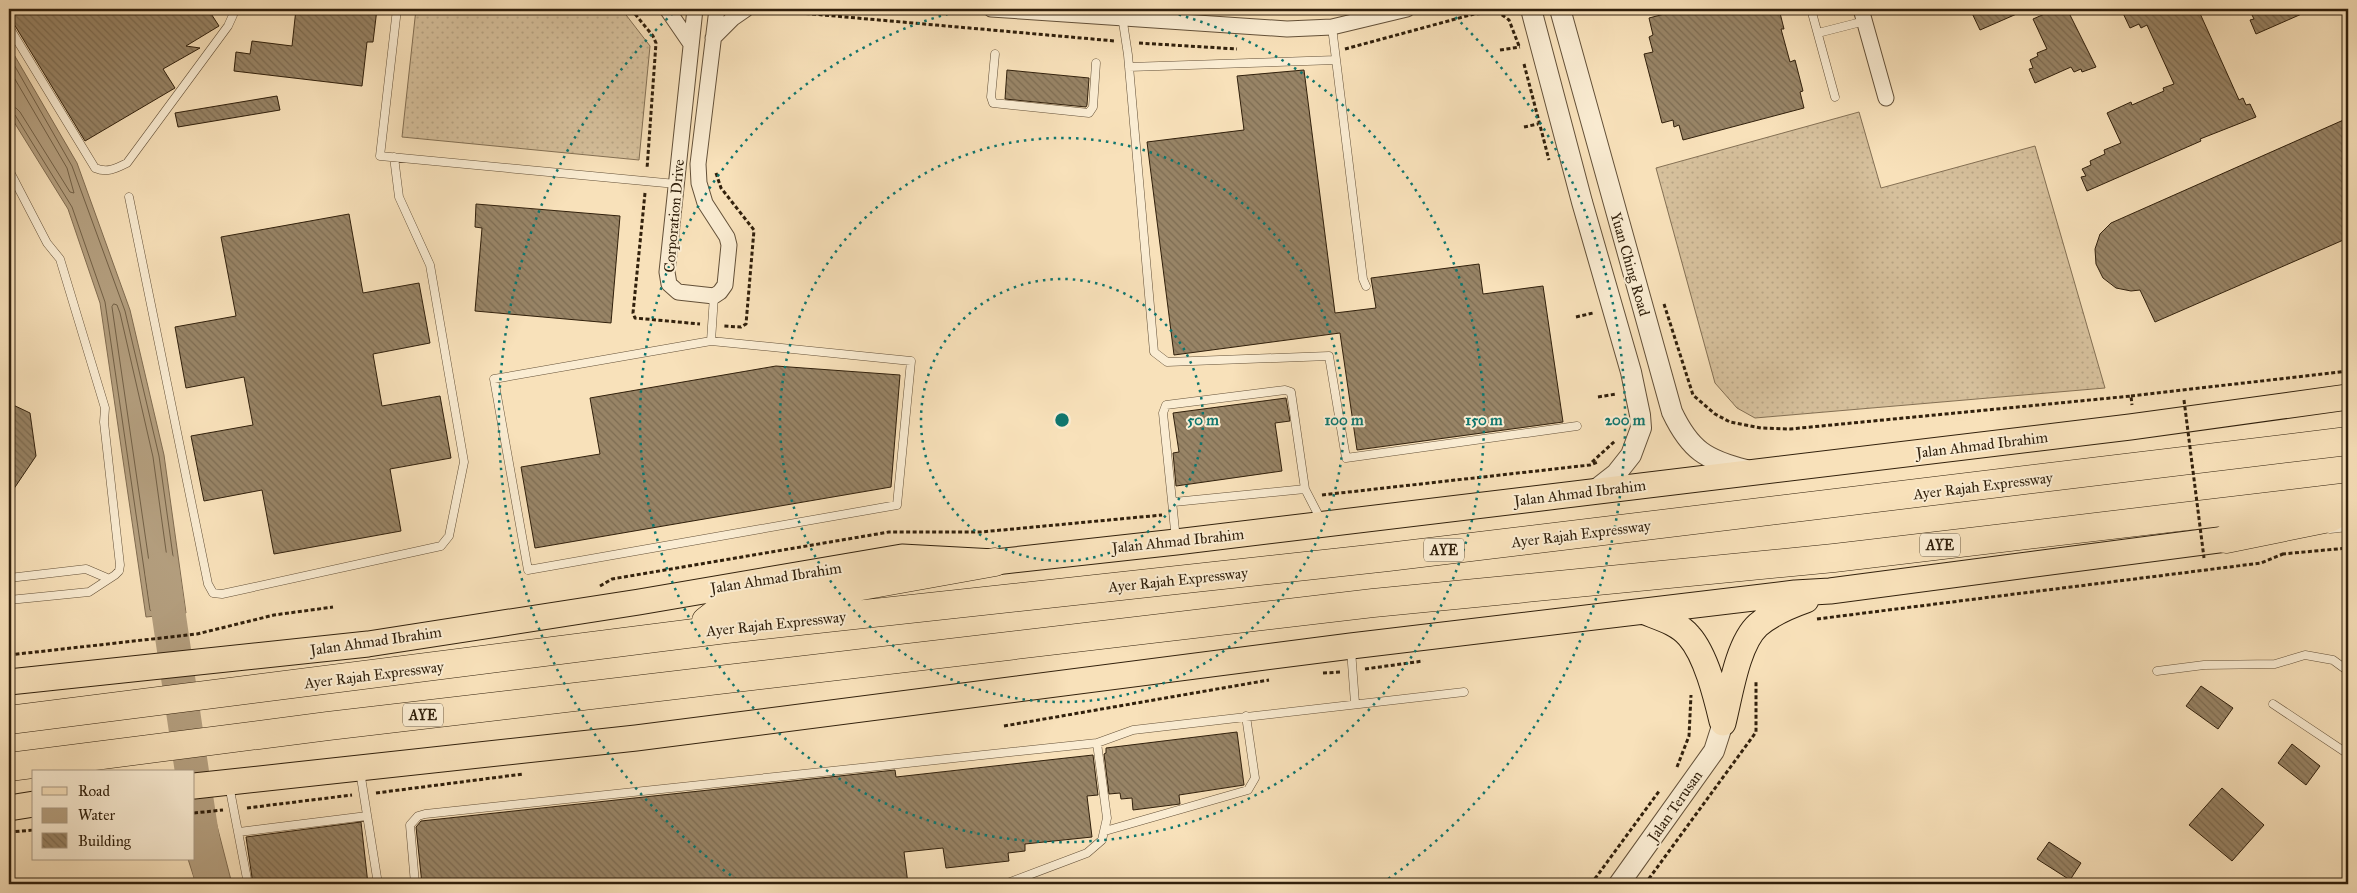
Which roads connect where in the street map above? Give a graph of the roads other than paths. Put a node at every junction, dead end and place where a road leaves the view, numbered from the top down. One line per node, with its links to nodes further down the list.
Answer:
1 (232, 9): 14 (lane)
2 (397, 9): 25 (lane)
3 (667, 9): 18 (street)
4 (695, 9): 18 (street, Corporation Drive)
5 (717, 9): 17 (street, Corporation Drive)
6 (991, 9): 12 (street)
7 (1406, 9): 15 (street)
8 (1531, 9): 36 (street, Yuan Ching Road)
9 (1560, 9): 35 (street, Yuan Ching Road)
10 (1812, 9): 16 (lane)
11 (751, 13): 17 (street)
12 (1123, 13): 15 (street); 22 (lane)
13 (1863, 15): 16 (lane); 24 (street)
14 (9, 27)
15 (1332, 27): 20 (lane)
16 (1818, 33): 23 (lane)
17 (713, 38): 30 (street, Corporation Drive)
18 (691, 44): 27 (street, Corporation Drive)
19 (995, 54): 21 (lane)
20 (1336, 60): 22 (lane); 29 (lane)
21 (1096, 63)
22 (1129, 67): 33 (lane)
23 (1835, 96)
24 (1886, 98)
25 (394, 157): 27 (lane); 28 (lane)
26 (9, 170): 49 (lane)
27 (676, 184): 30 (street, Corporation Drive)
28 (129, 197)
29 (1366, 286)
30 (714, 296): 31 (lane)
31 (711, 341): 31 (lane)
32 (2348, 397): 35 (main road, Jalan Ahmad Ibrahim)
33 (1578, 426)
34 (2348, 441): 53 (highway, Ayer Rajah Expressway / AYE)
35 (1758, 472): 36 (main road, Jalan Ahmad Ibrahim)
36 (1593, 492): 41 (main road, Jalan Ahmad Ibrahim)
37 (1307, 493): 39 (lane); 39 (lane); 41 (lane)
38 (2348, 496): 66 (highway, AYE)
39 (1174, 502): 46 (lane)
40 (2348, 508): 45 (highway)
41 (1324, 525): 46 (main road, Jalan Ahmad Ibrahim)
42 (2348, 527): 43 (lane)
43 (2320, 530)
44 (2311, 531): 45 (lane)
45 (2226, 539): 50 (main road)
46 (1176, 542): 47 (main road, Jalan Ahmad Ibrahim)
47 (995, 562): 53 (highway); 57 (main road, Jalan Ahmad Ibrahim)
48 (9, 578): 49 (lane)
49 (108, 578): 51 (lane)
50 (1830, 591): 52 (main road); 63 (main road)
51 (9, 600)
52 (1644, 612): 54 (main road); 63 (main road)
53 (692, 633): 62 (highway, Ayer Rajah Expressway / AYE)
54 (1351, 646): 59 (lane); 67 (main road)
55 (2157, 671): 56 (lane)
56 (2348, 671)
57 (9, 682)
58 (1464, 692): 59 (lane)
59 (1354, 703): 61 (lane)
60 (2273, 704): 65 (lane)
61 (1246, 716): 64 (lane); 72 (lane)
62 (9, 720)
63 (1723, 723): 78 (street, Jalan Terusan)
64 (1097, 743): 72 (lane); 76 (lane)
65 (2348, 754)
66 (9, 767)
67 (360, 769): 68 (main road); 71 (lane)
68 (213, 784): 73 (lane)
69 (32, 804): 70 (main road)
70 (9, 808)
71 (367, 816): 73 (lane); 75 (lane)
72 (1105, 831): 77 (lane)
73 (239, 832): 74 (lane)
74 (248, 884)
75 (378, 884)
76 (415, 884)
77 (1005, 884)
78 (1619, 884)

